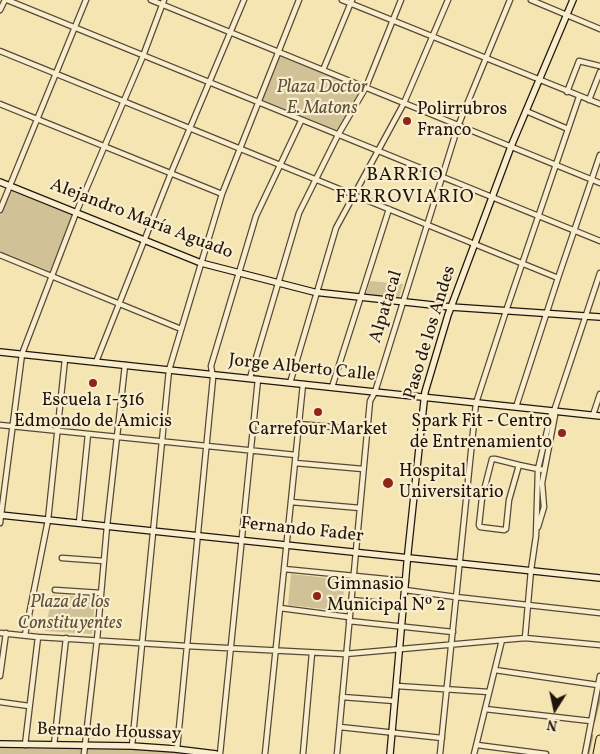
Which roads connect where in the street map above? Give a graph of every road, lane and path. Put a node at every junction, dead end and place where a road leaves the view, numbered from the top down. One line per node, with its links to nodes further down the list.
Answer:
1 (6, 0): 14 (street); 17 (street)
2 (86, 0): 17 (street)
3 (151, 0): 12 (street)
4 (244, 0): 19 (street)
5 (299, 0): 22 (street)
6 (342, 0): 13 (street)
7 (401, 0): 16 (street)
8 (448, 0): 20 (street)
9 (510, 0): 24 (street, Alpatacal)
10 (531, 0): 15 (street)
11 (573, 0): 15 (street, Paso de los Andes)
12 (163, 2): 19 (street); 23 (street)
13 (351, 2): 16 (street); 26 (street)
14 (0, 10)
15 (566, 15): 18 (street); 29 (street, Paso de los Andes)
16 (392, 21): 20 (street); 31 (street)
17 (74, 28): 23 (street); 28 (street)
18 (600, 29)
19 (230, 33): 22 (street); 30 (street)
20 (433, 37): 24 (street); 37 (street)
21 (0, 51): 28 (street)
22 (278, 52): 26 (street); 36 (street)
23 (143, 56): 30 (street); 35 (street)
24 (486, 59): 29 (street); 43 (street, Alpatacal)
25 (600, 66): 32 (street)
26 (323, 70): 31 (street)
27 (600, 72): 34 (street)
28 (55, 74): 35 (street); 41 (street)
29 (538, 80): 32 (street); 40 (street, Paso de los Andes)
30 (209, 84): 36 (street); 44 (street)
31 (366, 87): 37 (street); 46 (street)
32 (567, 92): 33 (street)
33 (579, 96): 34 (street); 45 (street)
34 (589, 100): 39 (street)
35 (124, 102): 44 (street); 47 (street)
36 (257, 103): 42 (street); 49 (street)
37 (404, 103): 43 (street); 50 (street)
38 (0, 104): 41 (street)
39 (600, 104)
40 (526, 111): 45 (street); 48 (street, Paso de los Andes)
41 (37, 119): 47 (street); 60 (street)
42 (301, 121): 46 (street); 52 (street)
43 (458, 126): 48 (street); 55 (street, Alpatacal)
44 (190, 129): 49 (street); 54 (street)
45 (568, 129): 53 (street)
46 (338, 135): 50 (street); 56 (street)
47 (105, 146): 54 (street); 66 (street)
48 (511, 148): 53 (street); 63 (street, Paso de los Andes)
49 (239, 149): 52 (street); 61 (street)
50 (377, 151): 55 (street); 62 (street)
51 (600, 156): 57 (street)
52 (279, 165): 56 (street); 76 (street)
53 (556, 165): 57 (street); 67 (street)
54 (171, 173): 61 (street); 70 (street)
55 (442, 178): 63 (street); 68 (street, Alpatacal)
56 (315, 179): 62 (street); 81 (street)
57 (592, 180): 59 (street); 69 (street)
58 (0, 182): 60 (street, Alejandro María Aguado)
59 (600, 183)
60 (10, 186): 65 (street); 66 (street, Alejandro María Aguado)
61 (222, 194): 74 (street)
62 (354, 195): 64 (street); 82 (street)
63 (492, 198): 67 (street); 72 (street, Paso de los Andes)
64 (389, 209): 68 (street); 83 (street)
65 (0, 210)
66 (76, 213): 70 (street, Alejandro María Aguado); 78 (street)
67 (538, 216): 69 (street); 75 (street)
68 (426, 224): 72 (street); 84 (street, Alpatacal)
69 (574, 231): 71 (street); 79 (street)
70 (144, 241): 74 (street, Alejandro María Aguado); 85 (street)
71 (600, 241)
72 (475, 244): 75 (street); 86 (street, Paso de los Andes)
73 (0, 255): 78 (street)
74 (201, 263): 76 (street, Alejandro María Aguado); 91 (street)
75 (522, 263): 79 (street); 87 (street)
76 (239, 273): 81 (street, Alejandro María Aguado); 98 (street)
77 (600, 273): 80 (street)
78 (52, 276): 85 (street); 93 (street)
79 (558, 278): 88 (street)
80 (599, 280): 89 (street)
81 (278, 283): 82 (street, Alejandro María Aguado); 99 (street)
82 (318, 292): 83 (street, Alejandro María Aguado); 101 (street)
83 (360, 297): 84 (street, Alejandro María Aguado); 103 (street)
84 (403, 302): 86 (street, Alejandro María Aguado); 104 (street, Alpatacal)
85 (120, 304): 91 (street); 95 (street)
86 (451, 307): 87 (street, Alejandro María Aguado); 106 (street, Paso de los Andes)
87 (506, 311): 88 (street, Alejandro María Aguado); 107 (street)
88 (546, 314): 89 (street, Alejandro María Aguado); 108 (street)
89 (585, 316): 90 (street, Alejandro María Aguado); 109 (street)
90 (600, 318)
91 (181, 329): 97 (street)
92 (0, 352): 93 (street, Jorge Alberto Calle)
93 (22, 354): 94 (street, Jorge Alberto Calle); 113 (street)
94 (65, 359): 95 (street, Jorge Alberto Calle); 115 (street)
95 (96, 362): 96 (street, Jorge Alberto Calle)
96 (125, 365): 97 (street, Jorge Alberto Calle); 117 (street)
97 (169, 370): 98 (street, Jorge Alberto Calle); 118 (street)
98 (212, 374): 99 (street, Jorge Alberto Calle); 119 (street)
99 (250, 378): 100 (street, Jorge Alberto Calle)
100 (258, 379): 101 (street, Jorge Alberto Calle); 120 (street)
101 (290, 383): 102 (street, Jorge Alberto Calle)
102 (303, 384): 103 (street, Jorge Alberto Calle); 111 (street)
103 (332, 387): 104 (street, Jorge Alberto Calle)
104 (375, 392): 106 (street, Jorge Alberto Calle); 114 (street, Alpatacal)
105 (600, 394): 110 (street)
106 (424, 397): 107 (street, Jorge Alberto Calle); 142 (street, Paso de los Andes)
107 (476, 403): 108 (street, Jorge Alberto Calle); 144 (street)
108 (516, 407): 109 (street, Jorge Alberto Calle)
109 (554, 411): 110 (street, Jorge Alberto Calle); 121 (street)
110 (597, 415)
111 (299, 424): 114 (street); 122 (street)
112 (0, 425): 113 (street)
113 (13, 426): 115 (street); 130 (street)
114 (367, 430): 125 (street, Alpatacal)
115 (58, 431): 116 (street); 131 (street)
116 (88, 434): 117 (street); 133 (street)
117 (117, 437): 118 (street); 134 (street)
118 (162, 441): 119 (street); 135 (street)
119 (206, 446): 120 (street); 136 (street)
120 (250, 450): 122 (street); 138 (street)
121 (545, 451): 126 (street); 127 (street)
122 (296, 455): 123 (street)
123 (295, 463): 125 (street); 128 (street)
124 (519, 465): 124 (street); 126 (street)
125 (363, 469): 129 (street, Alpatacal)
126 (538, 469): 127 (street); 137 (street)
127 (544, 470): 137 (street)
128 (291, 502): 129 (street); 139 (street)
129 (360, 508): 140 (street, Alpatacal)
130 (1, 515): 131 (street, Fernando Fader); 132 (street)
131 (48, 520): 133 (street, Fernando Fader); 164 (street)
132 (0, 523)
133 (79, 523): 134 (street, Fernando Fader)
134 (107, 526): 135 (street, Fernando Fader); 143 (street)
135 (152, 530): 136 (street, Fernando Fader); 170 (street)
136 (198, 536): 138 (street, Fernando Fader); 173 (street)
137 (536, 536): 146 (street)
138 (241, 540): 139 (street, Fernando Fader); 174 (street)
139 (287, 544): 140 (street, Fernando Fader); 145 (street)
140 (356, 552): 142 (street, Fernando Fader); 147 (street, Alpatacal)
141 (62, 558): 143 (street)
142 (408, 558): 144 (street, Fernando Fader); 149 (street, Paso de los Andes)
143 (104, 561): 152 (street)
144 (460, 563): 146 (street, Fernando Fader); 153 (street)
145 (284, 569): 147 (street); 157 (street)
146 (531, 570): 148 (street, Fernando Fader); 156 (street)
147 (353, 576): 149 (street); 154 (street, Alpatacal)
148 (600, 578)
149 (406, 581): 151 (street, Paso de los Andes)
150 (55, 590): 152 (street)
151 (405, 590): 153 (street); 155 (street, Paso de los Andes)
152 (101, 593): 168 (street)
153 (456, 598): 156 (street); 161 (street)
154 (351, 600): 155 (street); 159 (street, Alpatacal)
155 (404, 605): 160 (street, Paso de los Andes)
156 (528, 605): 158 (street); 167 (street)
157 (280, 608): 159 (street); 176 (street)
158 (600, 613)
159 (349, 619): 160 (street); 178 (street, Alpatacal)
160 (402, 626): 161 (street); 175 (street, Paso de los Andes)
161 (453, 632): 171 (street)
162 (0, 633): 163 (street)
163 (6, 633): 164 (street); 180 (street)
164 (25, 635): 165 (street)
165 (38, 637): 166 (street); 189 (street)
166 (66, 638): 168 (street); 198 (street)
167 (525, 638): 169 (street); 172 (street)
168 (97, 640): 170 (street); 199 (street)
169 (502, 640): 171 (street); 179 (street)
170 (142, 643): 173 (street); 200 (street)
171 (452, 645): 175 (street); 184 (street)
172 (600, 645)
173 (187, 646): 174 (street); 202 (street)
174 (230, 648): 176 (street); 204 (street)
175 (400, 649): 178 (street); 183 (street, Paso de los Andes)
176 (276, 651): 177 (street); 205 (street)
177 (312, 653): 178 (street); 206 (street)
178 (345, 654): 186 (street, Alpatacal)
179 (495, 670): 182 (street); 185 (street)
180 (0, 676)
181 (600, 676): 182 (street)
182 (598, 685): 191 (street)
183 (397, 686): 184 (street); 187 (street, Paso de los Andes)
184 (447, 689): 185 (street); 194 (street)
185 (489, 692): 190 (street)
186 (342, 697): 187 (street); 192 (street, Alpatacal)
187 (395, 701): 193 (street, Paso de los Andes)
188 (0, 702): 189 (street)
189 (29, 706): 197 (street)
190 (485, 709): 191 (street); 201 (street)
191 (591, 721): 212 (street)
192 (340, 727): 193 (street); 207 (street, Alpatacal)
193 (392, 733): 194 (street); 208 (street, Paso de los Andes)
194 (442, 738): 209 (street)
195 (600, 739): 213 (main road)
196 (0, 744): 197 (street, Bernardo Houssay)
197 (25, 745): 198 (street, Bernardo Houssay)
198 (54, 745): 199 (street, Bernardo Houssay)
199 (86, 746): 200 (street, Bernardo Houssay); 203 (street)
200 (132, 746): 202 (street, Bernardo Houssay)
201 (476, 746): 210 (street); 211 (street)
202 (177, 749): 204 (street, Bernardo Houssay)
203 (84, 754)
204 (218, 754)
205 (265, 754)
206 (303, 754)
207 (337, 754)
208 (390, 754)
209 (440, 754)
210 (474, 754)
211 (546, 754)
212 (585, 754)
213 (597, 754)

